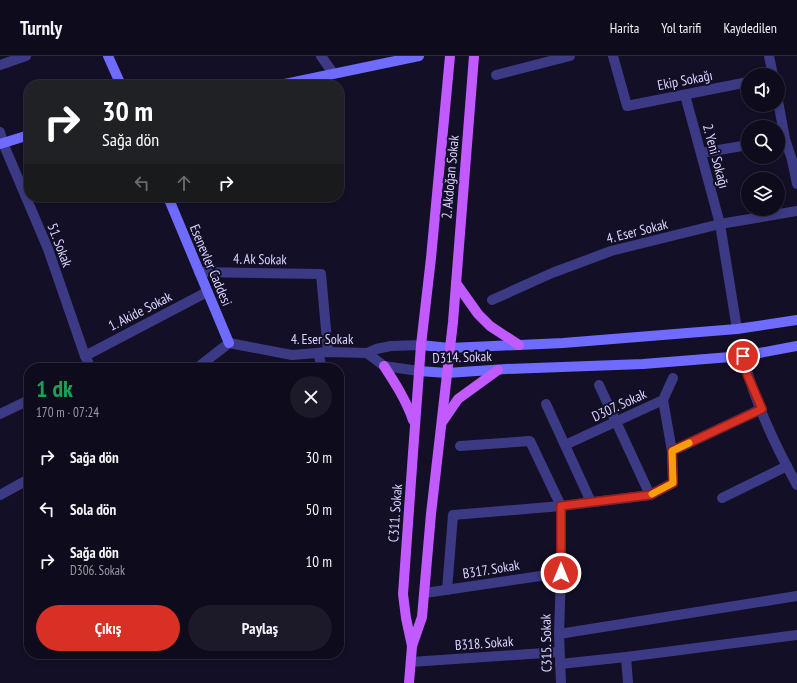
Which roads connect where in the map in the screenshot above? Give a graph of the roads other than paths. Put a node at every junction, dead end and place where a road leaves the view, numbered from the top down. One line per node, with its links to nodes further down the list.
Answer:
1 (26, 56): 10 (street)
2 (108, 56): 14 (main road)
3 (321, 56): 12 (street)
4 (419, 56): 12 (main road)
5 (450, 56): 38 (main road, C311. Sokak)
6 (474, 56): 32 (main road, 2. Akdoğan Sokak)
7 (570, 56): 13 (street)
8 (613, 56): 17 (street, Ekip Sokağı)
9 (769, 56): 11 (street)
10 (0, 65)
11 (772, 68)
12 (333, 73): 15 (main road)
13 (496, 75)
14 (119, 80)
15 (302, 80)
16 (741, 83): 17 (street, Ekip Sokağı)
17 (685, 94): 23 (street, 2. Yeni Sokağı)
18 (0, 132): 20 (street, 51. Sokak)
19 (24, 137): 20 (main road)
20 (2, 144): 26 (street, 51. Sokak)
21 (785, 144): 24 (street)
22 (741, 146): 23 (street)
23 (701, 154): 30 (street, 2. Yeni Sokağı)
24 (795, 160): 25 (street)
25 (797, 184)
26 (24, 194)
27 (27, 202): 44 (street, 51. Sokak)
28 (170, 202): 31 (main road, Esenevler Caddesi)
29 (797, 211): 30 (street, 4. Eser Sokak)
30 (720, 224): 34 (street, 4. Eser Sokak); 36 (street, 2. Yeni Sokağı)
31 (199, 272): 33 (main road, Esenevler Caddesi); 42 (street, 4. Ak Sokak)
32 (456, 283): 39 (main road); 41 (main road, 2. Akdoğan Sokak)
33 (208, 292): 37 (main road, Esenevler Caddesi); 44 (street, 1. Akide Sokak)
34 (492, 300)
35 (797, 320): 36 (main road)
36 (737, 329): 39 (main road)
37 (229, 343): 42 (street, 4. Eser Sokak); 47 (street)
38 (421, 345): 41 (main road); 43 (street, 4. Eser Sokak); 51 (main road, C311. Sokak)
39 (519, 345): 41 (main road)
40 (797, 346): 45 (main road, D314. Sokak)
41 (449, 348): 52 (main road, 2. Akdoğan Sokak)
42 (323, 353): 43 (street, 4. Eser Sokak); 48 (street)
43 (367, 354): 49 (street, 4. Eser Sokak)
44 (85, 356): 46 (street, 51. Sokak)
45 (743, 356): 50 (main road, D314. Sokak); 58 (street)
46 (88, 363)
47 (203, 363)
48 (322, 363)
49 (384, 366): 51 (street, 4. Eser Sokak); 62 (main road)
50 (502, 369): 52 (main road, D314. Sokak); 60 (main road)
51 (419, 371): 52 (main road, D314. Sokak); 62 (main road, C311. Sokak)
52 (447, 373): 60 (main road, 2. Akdoğan Sokak)
53 (673, 378): 55 (street, D307. Sokak)
54 (599, 385): 61 (street)
55 (663, 400): 61 (street, D307. Sokak); 65 (street)
56 (24, 402): 59 (street)
57 (546, 404): 63 (street)
58 (762, 409): 65 (street); 66 (street)
59 (0, 414)
60 (442, 422): 76 (main road, 2. Akdoğan Sokak)
61 (617, 422): 63 (street, D307. Sokak); 70 (street)
62 (415, 423): 80 (main road, C311. Sokak)
63 (565, 445): 72 (street)
64 (460, 446): 73 (street, C315. Sokak)
65 (672, 451): 70 (street)
66 (787, 466): 68 (street); 71 (street)
67 (24, 482): 69 (street)
68 (797, 485)
69 (0, 495)
70 (650, 495): 72 (street)
71 (722, 498)
72 (591, 502): 73 (street)
73 (561, 506): 74 (street, C315. Sokak); 75 (street)
74 (561, 573): 75 (street, B317. Sokak); 78 (street, C315. Sokak)
75 (447, 590): 76 (street, B317. Sokak)
76 (425, 593): 80 (main road, 2. Akdoğan Sokak)
77 (797, 596): 78 (street)
78 (559, 634): 81 (street, C315. Sokak)
79 (797, 635): 82 (street)
80 (412, 646): 83 (main road, C311. Sokak)
81 (559, 652): 83 (street, B318. Sokak); 84 (street, C315. Sokak)
82 (626, 657): 84 (street); 87 (street)
83 (411, 662): 85 (main road, C311. Sokak)
84 (560, 664): 86 (street, C315. Sokak)
85 (408, 683)
86 (561, 683)
87 (628, 683)

